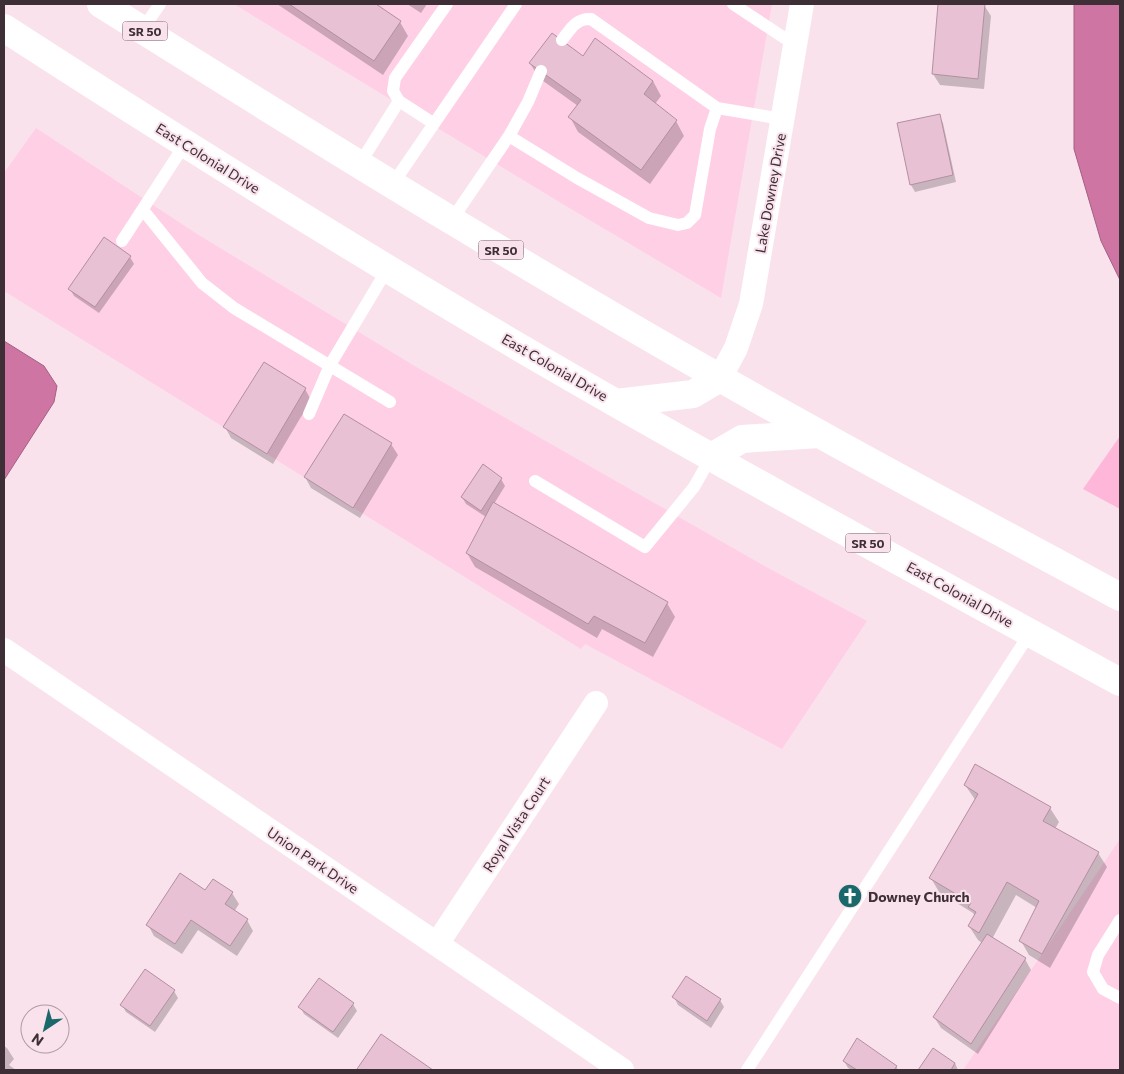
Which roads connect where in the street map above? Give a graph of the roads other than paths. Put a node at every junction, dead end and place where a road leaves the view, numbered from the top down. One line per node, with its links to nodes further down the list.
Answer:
1 (101, 4): 8 (highway, SR 50)
2 (160, 4): 8 (lane)
3 (447, 4): 12 (lane)
4 (516, 4): 15 (lane)
5 (733, 4): 10 (lane)
6 (802, 4): 10 (street, Lake Downey Drive)
7 (4, 28): 17 (highway, East Colonial Drive / SR 50)
8 (142, 30): 18 (highway, SR 50)
9 (562, 40): 13 (lane)
10 (795, 45): 14 (street, Lake Downey Drive)
11 (541, 71): 16 (lane)
12 (399, 101): 15 (lane); 18 (lane)
13 (717, 108): 14 (lane); 16 (lane)
14 (782, 119): 25 (street, Lake Downey Drive)
15 (433, 123): 19 (lane)
16 (509, 136): 21 (lane)
17 (185, 144): 20 (lane); 23 (highway, East Colonial Drive / SR 50)
18 (359, 164): 19 (highway, SR 50)
19 (392, 185): 21 (highway, SR 50)
20 (143, 210): 22 (lane); 24 (lane)
21 (451, 221): 25 (highway, SR 50)
22 (122, 241)
23 (388, 268): 24 (lane); 27 (highway, East Colonial Drive / SR 50)
24 (330, 365): 26 (lane); 28 (lane)
25 (720, 378): 27 (highway); 29 (highway, SR 50)
26 (390, 402)
27 (616, 403): 30 (highway, East Colonial Drive / SR 50)
28 (309, 414)
29 (818, 434): 30 (highway); 32 (highway, SR 50)
30 (712, 457): 31 (lane); 33 (highway, East Colonial Drive / SR 50)
31 (535, 481)
32 (1120, 597)
33 (1030, 633): 35 (highway, East Colonial Drive / SR 50); 41 (lane)
34 (4, 650): 38 (street, Union Park Drive)
35 (1120, 682)
36 (596, 703): 38 (street, Royal Vista Court)
37 (1120, 920): 39 (lane)
38 (437, 944): 40 (street, Union Park Drive)
39 (1120, 998)
40 (622, 1070)
41 (747, 1070)

